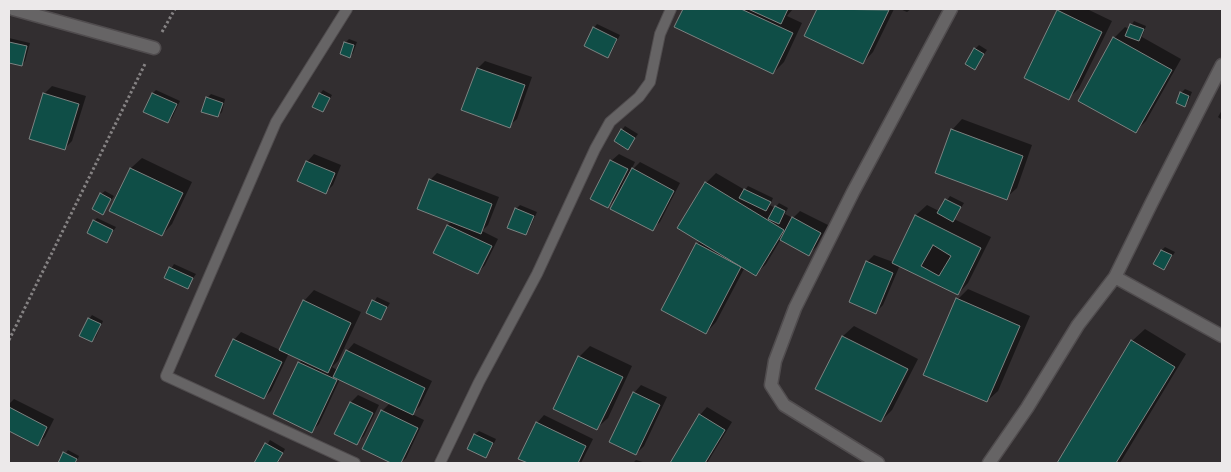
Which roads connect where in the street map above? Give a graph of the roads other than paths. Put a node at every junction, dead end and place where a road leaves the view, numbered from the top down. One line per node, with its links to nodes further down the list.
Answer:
1 (13, 9): 5 (street)
2 (347, 9): 9 (lane)
3 (670, 9): 10 (lane)
4 (951, 9): 11 (street)
5 (154, 48)
6 (1222, 65): 7 (street)
7 (1115, 277): 8 (street); 12 (street)
8 (1222, 336)
9 (355, 463)
10 (440, 463)
11 (878, 463)
12 (989, 463)

